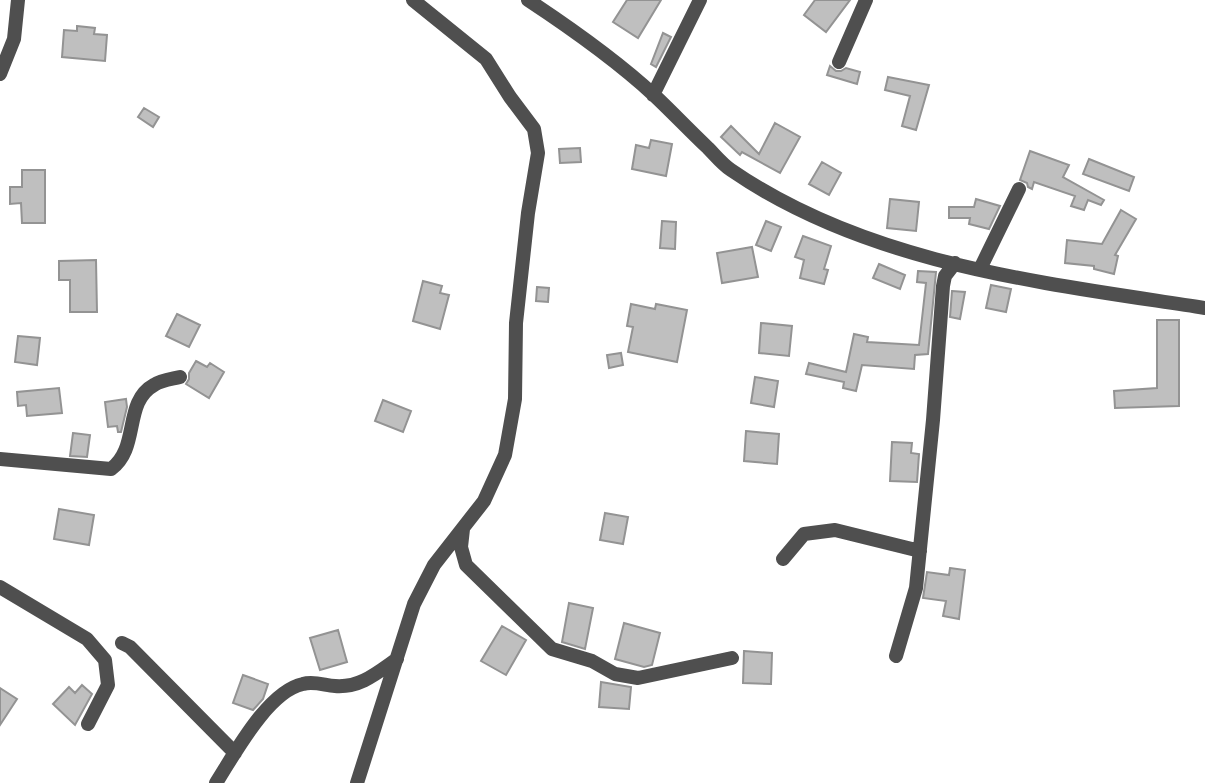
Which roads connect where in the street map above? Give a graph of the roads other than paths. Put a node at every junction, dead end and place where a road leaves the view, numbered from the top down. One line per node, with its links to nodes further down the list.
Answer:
1 (18, 0): 7 (street)
2 (413, 0): 15 (street)
3 (528, 0): 8 (street)
4 (700, 0): 8 (street)
5 (866, 0): 6 (street)
6 (839, 62)
7 (0, 74)
8 (653, 95): 10 (street)
9 (1019, 190): 11 (street)
10 (955, 264): 11 (street); 16 (street)
11 (981, 269): 12 (street)
12 (1205, 308)
13 (180, 377): 14 (street)
14 (0, 459)
15 (463, 527): 21 (street); 22 (street)
16 (920, 551): 17 (street); 20 (street)
17 (783, 559)
18 (0, 587): 23 (street)
19 (122, 643): 24 (street)
20 (897, 656)
21 (732, 657)
22 (397, 659): 24 (street); 26 (street)
23 (88, 724)
24 (235, 753): 25 (street)
25 (216, 783)
26 (357, 783)

